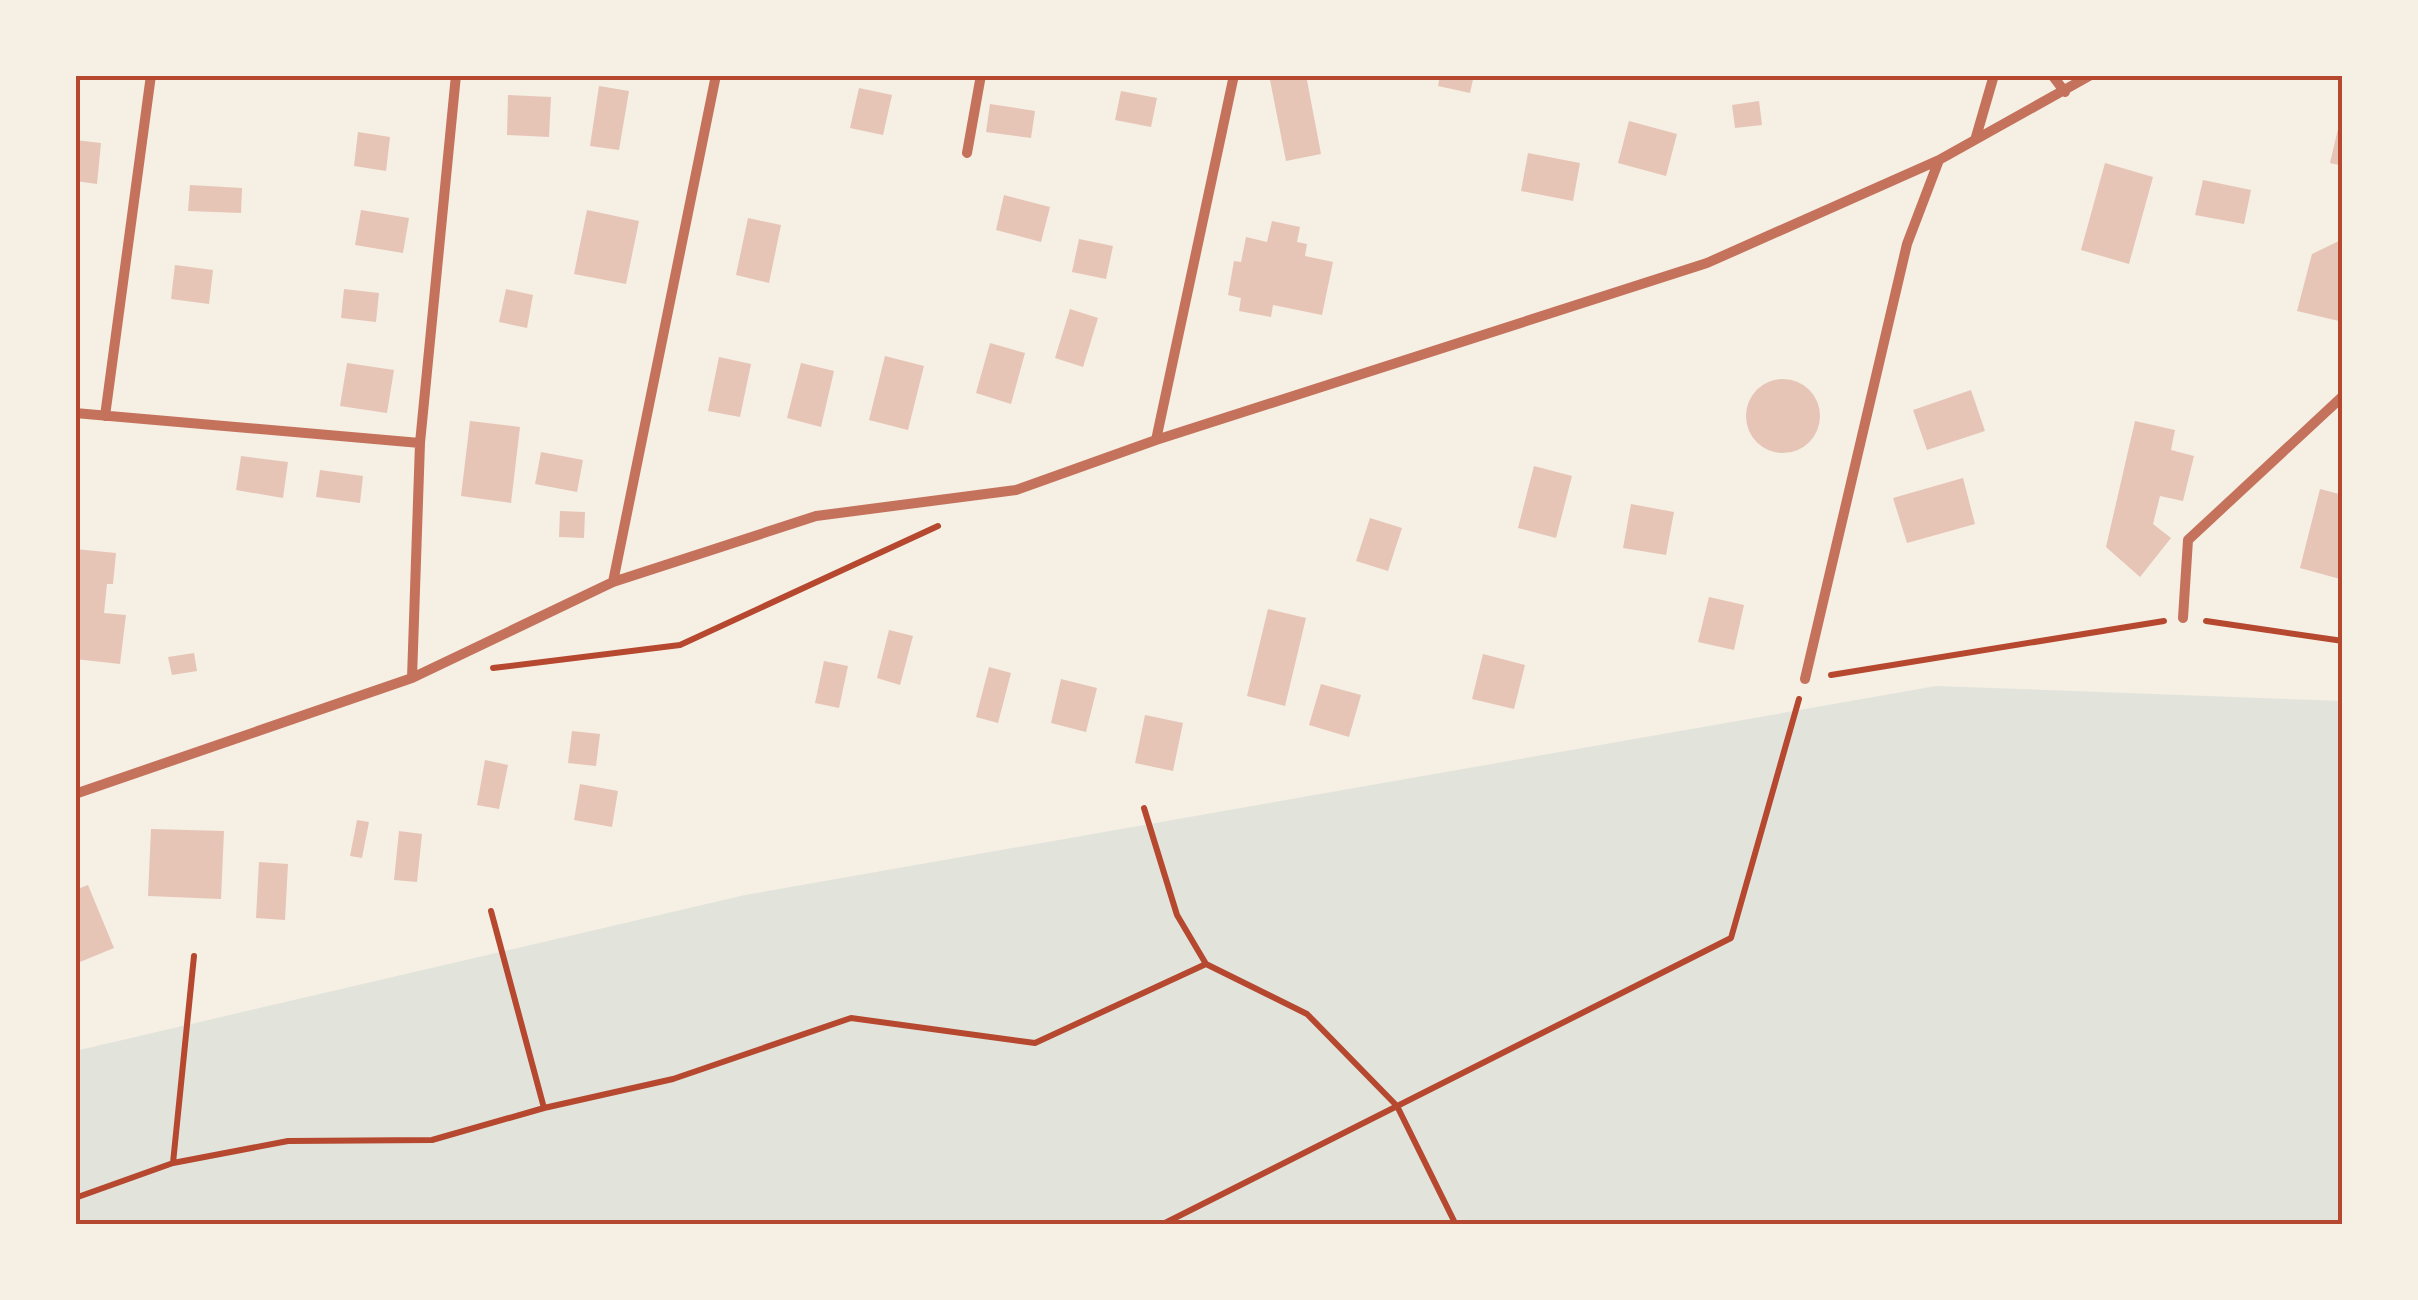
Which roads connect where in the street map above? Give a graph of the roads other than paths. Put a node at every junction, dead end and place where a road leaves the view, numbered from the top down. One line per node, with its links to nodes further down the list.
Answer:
1 (151, 75): 15 (street)
2 (456, 75): 17 (street)
3 (716, 75): 18 (street)
4 (980, 75): 11 (street)
5 (1234, 75): 16 (street)
6 (1994, 75): 10 (street)
7 (2052, 75): 9 (street)
8 (2091, 75): 9 (street)
9 (2065, 92): 10 (street)
10 (1976, 137): 12 (street)
11 (967, 153)
12 (1939, 160): 16 (street); 21 (street)
13 (2343, 396): 19 (street)
14 (75, 414): 15 (street)
15 (105, 416): 17 (street)
16 (1156, 440): 18 (street)
17 (420, 443): 20 (street)
18 (612, 582): 20 (street)
19 (2183, 618)
20 (412, 678): 22 (street)
21 (1804, 679)
22 (75, 794)

